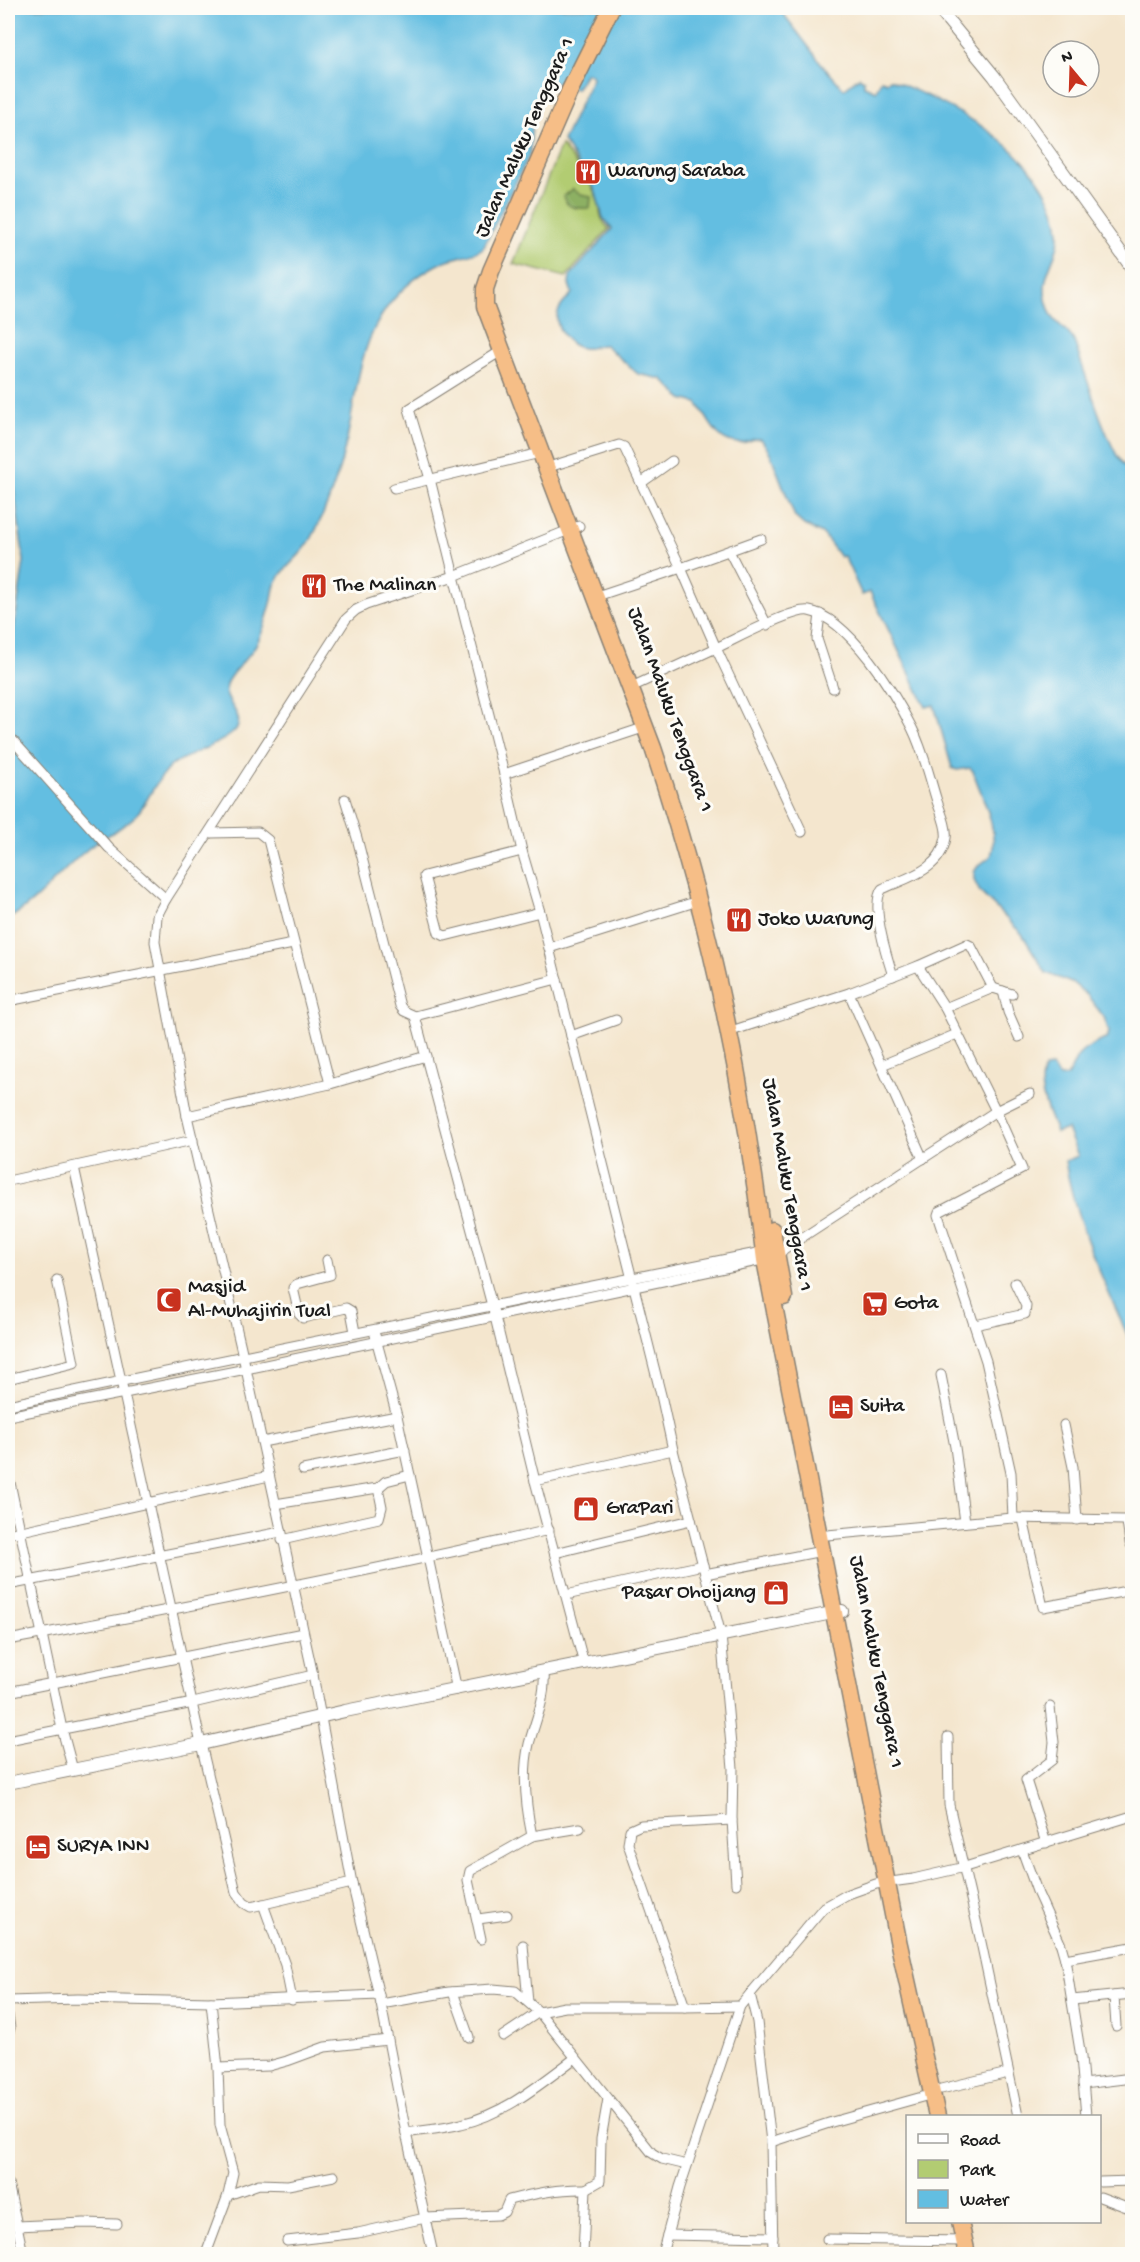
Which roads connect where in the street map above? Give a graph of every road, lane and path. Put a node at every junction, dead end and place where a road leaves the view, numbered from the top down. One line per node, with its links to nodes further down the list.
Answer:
1 (611, 8): 4 (highway, Jalan Maluku Tenggara 1)
2 (938, 8): 3 (street)
3 (1132, 267)
4 (485, 289): 5 (highway, Jalan Maluku Tenggara 1); 8 (highway, Jalan Maluku Tenggara 1)
5 (501, 351): 6 (highway, Jalan Maluku Tenggara 1); 9 (street)
6 (540, 453): 9 (street); 12 (highway, Jalan Maluku Tenggara 1)
7 (672, 461): 10 (street)
8 (555, 465): 10 (street); 12 (highway, Jalan Maluku Tenggara 1)
9 (430, 479): 11 (street); 16 (street)
10 (641, 483): 15 (street)
11 (394, 488)
12 (574, 528): 16 (street); 17 (highway, Jalan Maluku Tenggara 1); 23 (highway, Jalan Maluku Tenggara 1)
13 (761, 539): 14 (street)
14 (729, 551): 15 (street); 19 (street)
15 (681, 568): 17 (street); 20 (street)
16 (454, 576): 25 (street); 28 (street)
17 (603, 594): 21 (highway, Jalan Maluku Tenggara 1)
18 (820, 614): 19 (street); 22 (street); 37 (street)
19 (767, 625): 20 (street)
20 (716, 648): 21 (street); 27 (street)
21 (638, 684): 45 (highway, Jalan Maluku Tenggara 1)
22 (833, 688)
23 (645, 728): 25 (street); 31 (highway, Jalan Maluku Tenggara 1)
24 (8, 735): 30 (street)
25 (504, 774): 29 (street)
26 (345, 799): 43 (street)
27 (802, 832)
28 (211, 833): 30 (street); 33 (street)
29 (522, 851): 32 (street); 32 (street)
30 (166, 899): 36 (street)
31 (698, 901): 34 (street); 45 (highway, Jalan Maluku Tenggara 1)
32 (540, 912): 34 (street)
33 (293, 944): 36 (street); 51 (street)
34 (549, 948): 38 (street)
35 (918, 966): 37 (street); 39 (street); 42 (street)
36 (159, 970): 41 (street); 54 (street)
37 (893, 976): 40 (street)
38 (557, 979): 43 (street); 47 (street)
39 (993, 988): 42 (street); 48 (street)
40 (849, 993): 45 (street); 50 (street)
41 (8, 1001)
42 (945, 1008): 46 (street)
43 (415, 1016): 49 (street)
44 (616, 1020): 47 (street)
45 (732, 1031): 59 (highway, Jalan Maluku Tenggara 1)
46 (957, 1034): 50 (street); 53 (street)
47 (572, 1036): 62 (street)
48 (1019, 1036)
49 (426, 1056): 51 (street); 64 (street)
50 (882, 1065): 56 (street)
51 (330, 1084): 54 (street)
52 (1030, 1094): 53 (street)
53 (996, 1111): 56 (street); 66 (street)
54 (187, 1116): 55 (street)
55 (193, 1140): 57 (street); 70 (street)
56 (923, 1159): 59 (street)
57 (74, 1167): 58 (street); 74 (street)
58 (8, 1181)
59 (773, 1253): 62 (street); 99 (highway, Jalan Maluku Tenggara 1)
60 (327, 1260): 68 (street)
61 (57, 1280): 73 (street)
62 (633, 1282): 64 (street); 65 (street); 82 (street)
63 (1016, 1283): 66 (street)
64 (492, 1307): 65 (street); 67 (street)
65 (495, 1317): 69 (street); 87 (street)
66 (975, 1326): 91 (street)
67 (373, 1328): 68 (street); 69 (street)
68 (355, 1332): 70 (street)
69 (377, 1340): 71 (street); 78 (street)
70 (243, 1356): 71 (street); 74 (street)
71 (246, 1369): 75 (street); 80 (street)
72 (941, 1375): 94 (street)
73 (8, 1379)
74 (123, 1380): 75 (street); 76 (street)
75 (125, 1393): 77 (street); 89 (street)
76 (8, 1405)
77 (8, 1416)
78 (398, 1416): 80 (street); 81 (street)
79 (1064, 1425): 93 (street)
80 (262, 1442): 86 (street)
81 (405, 1450): 83 (street); 85 (street)
82 (673, 1450): 87 (street); 92 (street)
83 (303, 1470)
84 (8, 1473): 96 (street)
85 (410, 1475): 88 (street); 103 (street)
86 (269, 1476): 89 (street); 90 (street)
87 (535, 1481): 95 (street)
88 (378, 1488): 90 (street); 98 (street)
89 (148, 1503): 96 (street); 102 (street)
90 (275, 1504): 98 (street)
91 (1018, 1518): 93 (street); 94 (street); 108 (street)
92 (691, 1520): 101 (street); 104 (street)
93 (1077, 1520): 100 (street)
94 (965, 1521): 99 (street)
95 (549, 1530): 101 (street); 103 (street)
96 (20, 1531): 97 (street); 105 (street)
97 (8, 1534)
98 (282, 1536): 102 (street); 107 (street)
99 (825, 1543): 104 (street); 111 (highway, Jalan Maluku Tenggara 1)
100 (1132, 1546)
101 (555, 1553): 109 (street)
102 (161, 1557): 105 (street); 110 (street)
103 (429, 1558): 107 (street); 121 (street)
104 (704, 1569): 109 (street); 114 (street)
105 (30, 1581): 106 (street); 113 (street)
106 (8, 1585)
107 (292, 1587): 110 (street); 112 (street)
108 (1132, 1590)
109 (566, 1595): 117 (street)
110 (172, 1610): 113 (street); 116 (street)
111 (838, 1612): 114 (street); 139 (highway, Jalan Maluku Tenggara 1)
112 (303, 1633): 116 (street); 119 (street)
113 (41, 1634): 115 (street); 120 (street)
114 (721, 1635): 117 (street); 133 (street)
115 (8, 1640)
116 (183, 1658): 120 (street); 123 (street)
117 (584, 1664): 118 (street)
118 (544, 1671): 121 (street); 135 (street)
119 (314, 1675): 123 (street); 125 (street)
120 (53, 1683): 122 (street); 126 (street)
121 (457, 1690): 125 (street)
122 (8, 1692)
123 (193, 1703): 126 (street); 129 (street)
124 (1050, 1707): 136 (street)
125 (321, 1717): 129 (street); 140 (street)
126 (62, 1729): 128 (street); 130 (street)
127 (948, 1737): 138 (street)
128 (8, 1740)
129 (201, 1744): 130 (street); 142 (street)
130 (73, 1770): 131 (street)
131 (8, 1783)
132 (1132, 1816): 136 (street)
133 (732, 1820): 141 (street); 159 (street)
134 (580, 1828): 135 (street)
135 (532, 1836): 144 (street)
136 (1046, 1843): 137 (street)
137 (1022, 1850): 138 (street); 148 (street)
138 (965, 1867): 139 (street); 170 (street)
139 (892, 1882): 150 (street); 173 (highway, Jalan Maluku Tenggara 1)
140 (352, 1883): 142 (street); 153 (street)
141 (736, 1884)
142 (262, 1904): 154 (street)
143 (507, 1915): 144 (street)
144 (478, 1919): 145 (street)
145 (482, 1939)
146 (523, 1945): 158 (street)
147 (1132, 1947): 148 (street)
148 (1065, 1959): 155 (street)
149 (453, 1992): 153 (street); 158 (street); 166 (street)
150 (750, 1994): 160 (street); 180 (street)
151 (1132, 1994): 152 (street)
152 (1114, 1996): 155 (street); 163 (street)
153 (380, 1999): 154 (street); 167 (street)
154 (292, 2000): 157 (street)
155 (1072, 2000): 172 (street)
156 (8, 2001): 157 (street)
157 (211, 2002): 169 (street)
158 (528, 2002): 161 (street)
159 (684, 2007): 160 (street); 161 (street)
160 (740, 2007): 181 (street)
161 (539, 2012): 165 (street); 168 (street)
162 (8, 2015): 164 (street)
163 (1116, 2026)
164 (8, 2034)
165 (502, 2036)
166 (469, 2037)
167 (387, 2040): 169 (street); 179 (street)
168 (574, 2059): 174 (street); 179 (street)
169 (218, 2068): 182 (street)
170 (1008, 2073): 173 (street); 177 (street)
171 (1132, 2078): 172 (street)
172 (1083, 2084): 178 (street)
173 (937, 2092): 175 (highway, Jalan Maluku Tenggara 1); 176 (highway, Jalan Maluku Tenggara 1); 180 (street)
174 (608, 2099): 181 (street); 188 (street)
175 (937, 2115)
176 (947, 2115)
177 (1018, 2115)
178 (1086, 2115)
179 (406, 2133): 192 (street)
180 (771, 2142): 198 (street)
181 (687, 2165): 197 (street)
182 (232, 2176): 186 (street); 189 (street)
183 (334, 2176): 186 (street)
184 (1132, 2181): 185 (street)
185 (1101, 2182)
186 (249, 2186): 189 (street)
187 (8, 2188): 196 (street)
188 (586, 2189): 192 (street); 205 (street)
189 (228, 2195): 203 (street)
190 (1101, 2198): 191 (street)
191 (1132, 2209)
192 (425, 2218): 200 (street); 204 (street)
193 (960, 2223): 201 (highway)
194 (970, 2223): 208 (highway)
195 (117, 2224): 196 (street)
196 (17, 2226): 202 (street)
197 (668, 2235): 198 (street); 206 (street)
198 (773, 2237): 207 (street)
199 (827, 2239): 201 (street)
200 (287, 2241)
201 (965, 2248)
202 (23, 2254)
203 (206, 2254)
204 (433, 2254)
205 (583, 2254)
206 (662, 2254)
207 (773, 2254)
208 (977, 2254)

